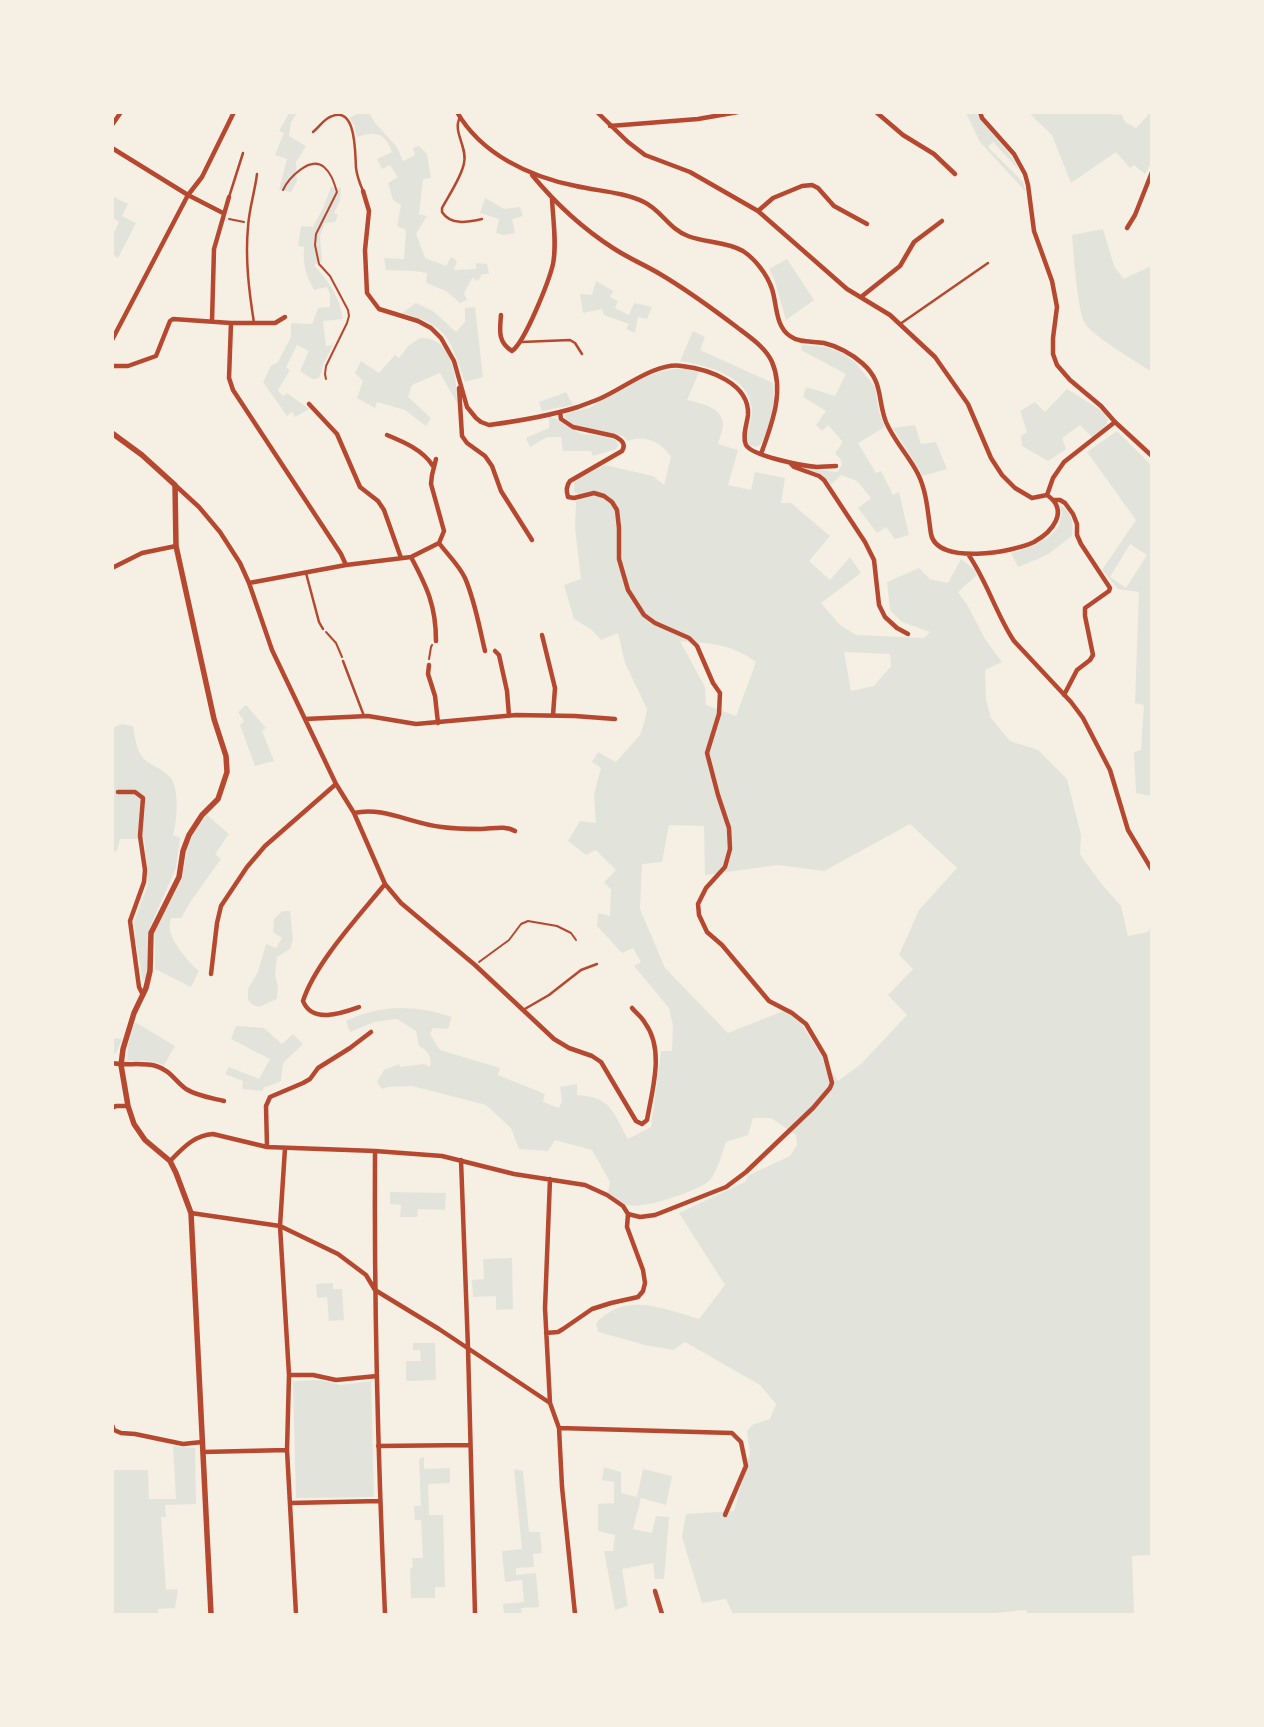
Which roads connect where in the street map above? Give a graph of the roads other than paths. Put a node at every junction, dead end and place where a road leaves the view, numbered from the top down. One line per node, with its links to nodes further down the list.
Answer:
1 (121, 112): 8 (street)
2 (234, 112): 18 (street)
3 (597, 112): 9 (street)
4 (738, 112): 9 (street)
5 (876, 112): 16 (street)
6 (980, 112): 42 (street)
7 (458, 115): 15 (street); 23 (lane)
8 (112, 125)
9 (610, 126): 21 (street)
10 (313, 132): 17 (lane)
11 (112, 148): 18 (street)
12 (243, 153): 19 (lane)
13 (1152, 172): 26 (street)
14 (257, 174): 33 (lane)
15 (531, 174): 20 (street); 57 (street)
16 (955, 174)
17 (363, 191): 39 (street)
18 (188, 195): 22 (street); 35 (street)
19 (228, 197): 22 (street)
20 (552, 199): 36 (street); 45 (street)
21 (758, 211): 25 (street); 28 (street)
22 (223, 215): 31 (street)
23 (482, 219)
24 (942, 221): 28 (street)
25 (867, 224)
26 (1127, 228)
27 (988, 262): 34 (lane)
28 (861, 297): 34 (street)
29 (501, 315): 36 (street)
30 (286, 317): 33 (street)
31 (212, 321): 32 (street); 38 (street)
32 (231, 323): 33 (street); 60 (street)
33 (254, 323)
34 (900, 324): 52 (street)
35 (112, 340)
36 (520, 342): 37 (lane)
37 (582, 354)
38 (112, 366)
39 (459, 384): 41 (street); 54 (street)
40 (309, 404): 59 (street)
41 (560, 412): 45 (street); 104 (street)
42 (1115, 422): 46 (street); 52 (street)
43 (112, 433): 51 (street)
44 (387, 435): 49 (street)
45 (761, 454): 48 (street)
46 (1152, 456)
47 (436, 459): 49 (street)
48 (790, 463): 50 (street); 65 (street)
49 (433, 466): 55 (street)
50 (836, 466)
51 (175, 484): 56 (street); 63 (street)
52 (1048, 496): 53 (street)
53 (1054, 500): 57 (street); 72 (street)
54 (532, 540)
55 (439, 543): 58 (street); 68 (street)
56 (176, 546): 61 (street); 87 (street)
57 (968, 554): 72 (street)
58 (411, 557): 59 (street); 67 (street)
59 (401, 558): 60 (street)
60 (346, 565): 62 (street)
61 (112, 568)
62 (306, 572): 63 (street); 64 (lane)
63 (249, 583): 76 (street)
64 (322, 629)
65 (908, 634)
66 (542, 635): 73 (street)
67 (436, 641)
68 (485, 651)
69 (495, 651): 75 (street)
70 (343, 661): 74 (lane)
71 (429, 665): 78 (street)
72 (1064, 695): 83 (street)
73 (553, 715): 75 (street); 77 (street)
74 (364, 716): 76 (street); 78 (street)
75 (509, 716): 78 (street)
76 (305, 719): 79 (street)
77 (615, 719)
78 (438, 723)
79 (336, 784): 81 (street); 86 (street)
80 (118, 792): 87 (street)
81 (354, 813): 82 (street); 84 (street)
82 (515, 831)
83 (1152, 870)
84 (386, 884): 88 (street); 90 (street)
85 (597, 964): 90 (lane)
86 (211, 974)
87 (143, 995): 93 (street)
88 (359, 1007)
89 (632, 1008): 90 (street)
90 (523, 1010)
91 (371, 1032): 97 (street)
92 (112, 1063): 93 (street)
93 (121, 1065): 94 (street); 95 (street)
94 (224, 1100)
95 (128, 1106): 96 (street); 101 (street)
96 (112, 1108)
97 (267, 1148): 98 (street); 101 (street)
98 (285, 1148): 99 (street); 105 (street)
99 (375, 1151): 100 (street); 106 (street)
100 (461, 1160): 102 (street); 108 (street)
101 (170, 1162): 103 (street)
102 (550, 1179): 104 (street); 107 (street)
103 (191, 1213): 105 (street); 114 (street)
104 (628, 1214): 107 (street)
105 (280, 1226): 106 (street); 109 (street)
106 (376, 1290): 108 (street); 110 (street)
107 (546, 1333): 111 (street)
108 (468, 1348): 111 (street); 115 (street)
109 (288, 1375): 110 (street); 117 (street)
110 (377, 1376): 116 (street)
111 (550, 1403): 113 (street)
112 (112, 1426): 114 (street)
113 (559, 1428): 121 (street); 127 (street)
114 (202, 1442): 118 (street)
115 (470, 1445): 116 (street); 126 (street)
116 (378, 1446): 119 (street)
117 (287, 1450): 118 (street); 120 (street)
118 (203, 1452): 123 (street)
119 (380, 1501): 120 (street); 125 (street)
120 (290, 1503): 124 (street)
121 (726, 1515)
122 (655, 1591): 128 (street)
123 (211, 1614)
124 (296, 1614)
125 (385, 1614)
126 (474, 1614)
127 (575, 1614)
128 (662, 1614)

